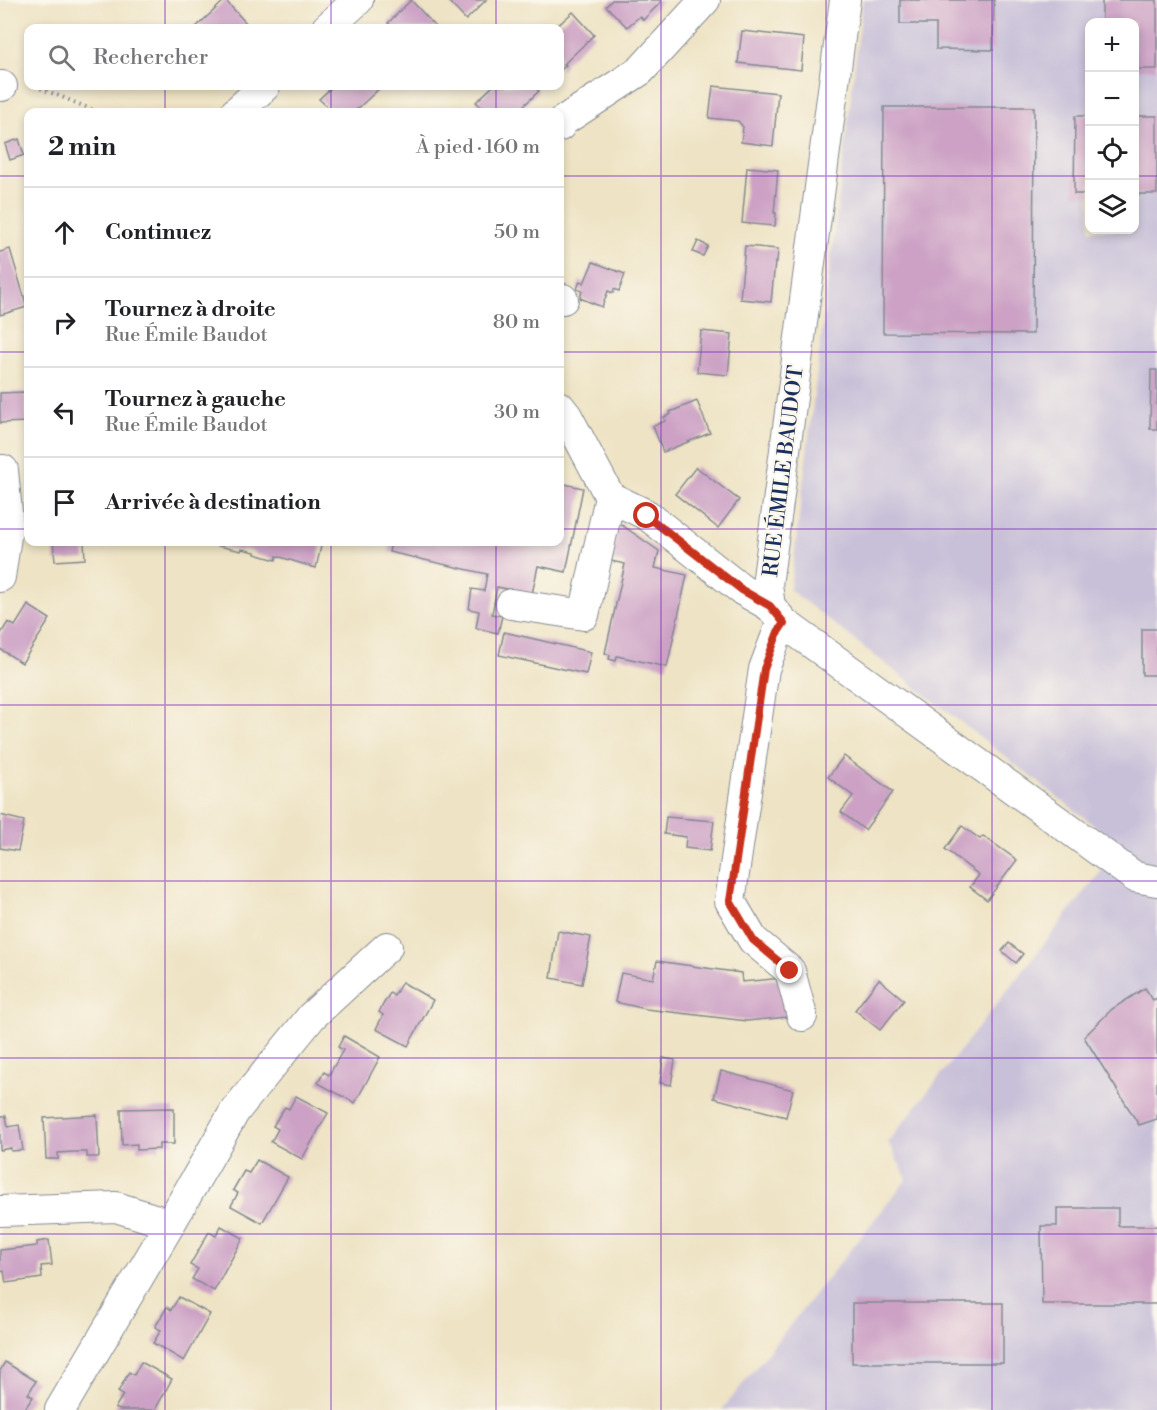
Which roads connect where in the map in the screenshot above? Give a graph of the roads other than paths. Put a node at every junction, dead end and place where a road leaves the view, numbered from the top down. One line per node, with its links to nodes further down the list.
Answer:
1 (358, 0): 4 (street)
2 (705, 0): 7 (street)
3 (845, 0): 13 (street, RUE ÉMILE BAUDOT)
4 (331, 24)
5 (261, 90): 6 (street)
6 (240, 108)
7 (564, 120)
8 (564, 412): 10 (street)
9 (10, 469): 11 (street)
10 (610, 497): 12 (street); 13 (street)
11 (0, 577)
12 (511, 604)
13 (777, 615): 14 (street); 16 (street, RUE ÉMILE BAUDOT)
14 (1157, 881)
15 (387, 947): 18 (street)
16 (802, 1016)
17 (0, 1211): 18 (street)
18 (170, 1224): 19 (street)
19 (60, 1410)

